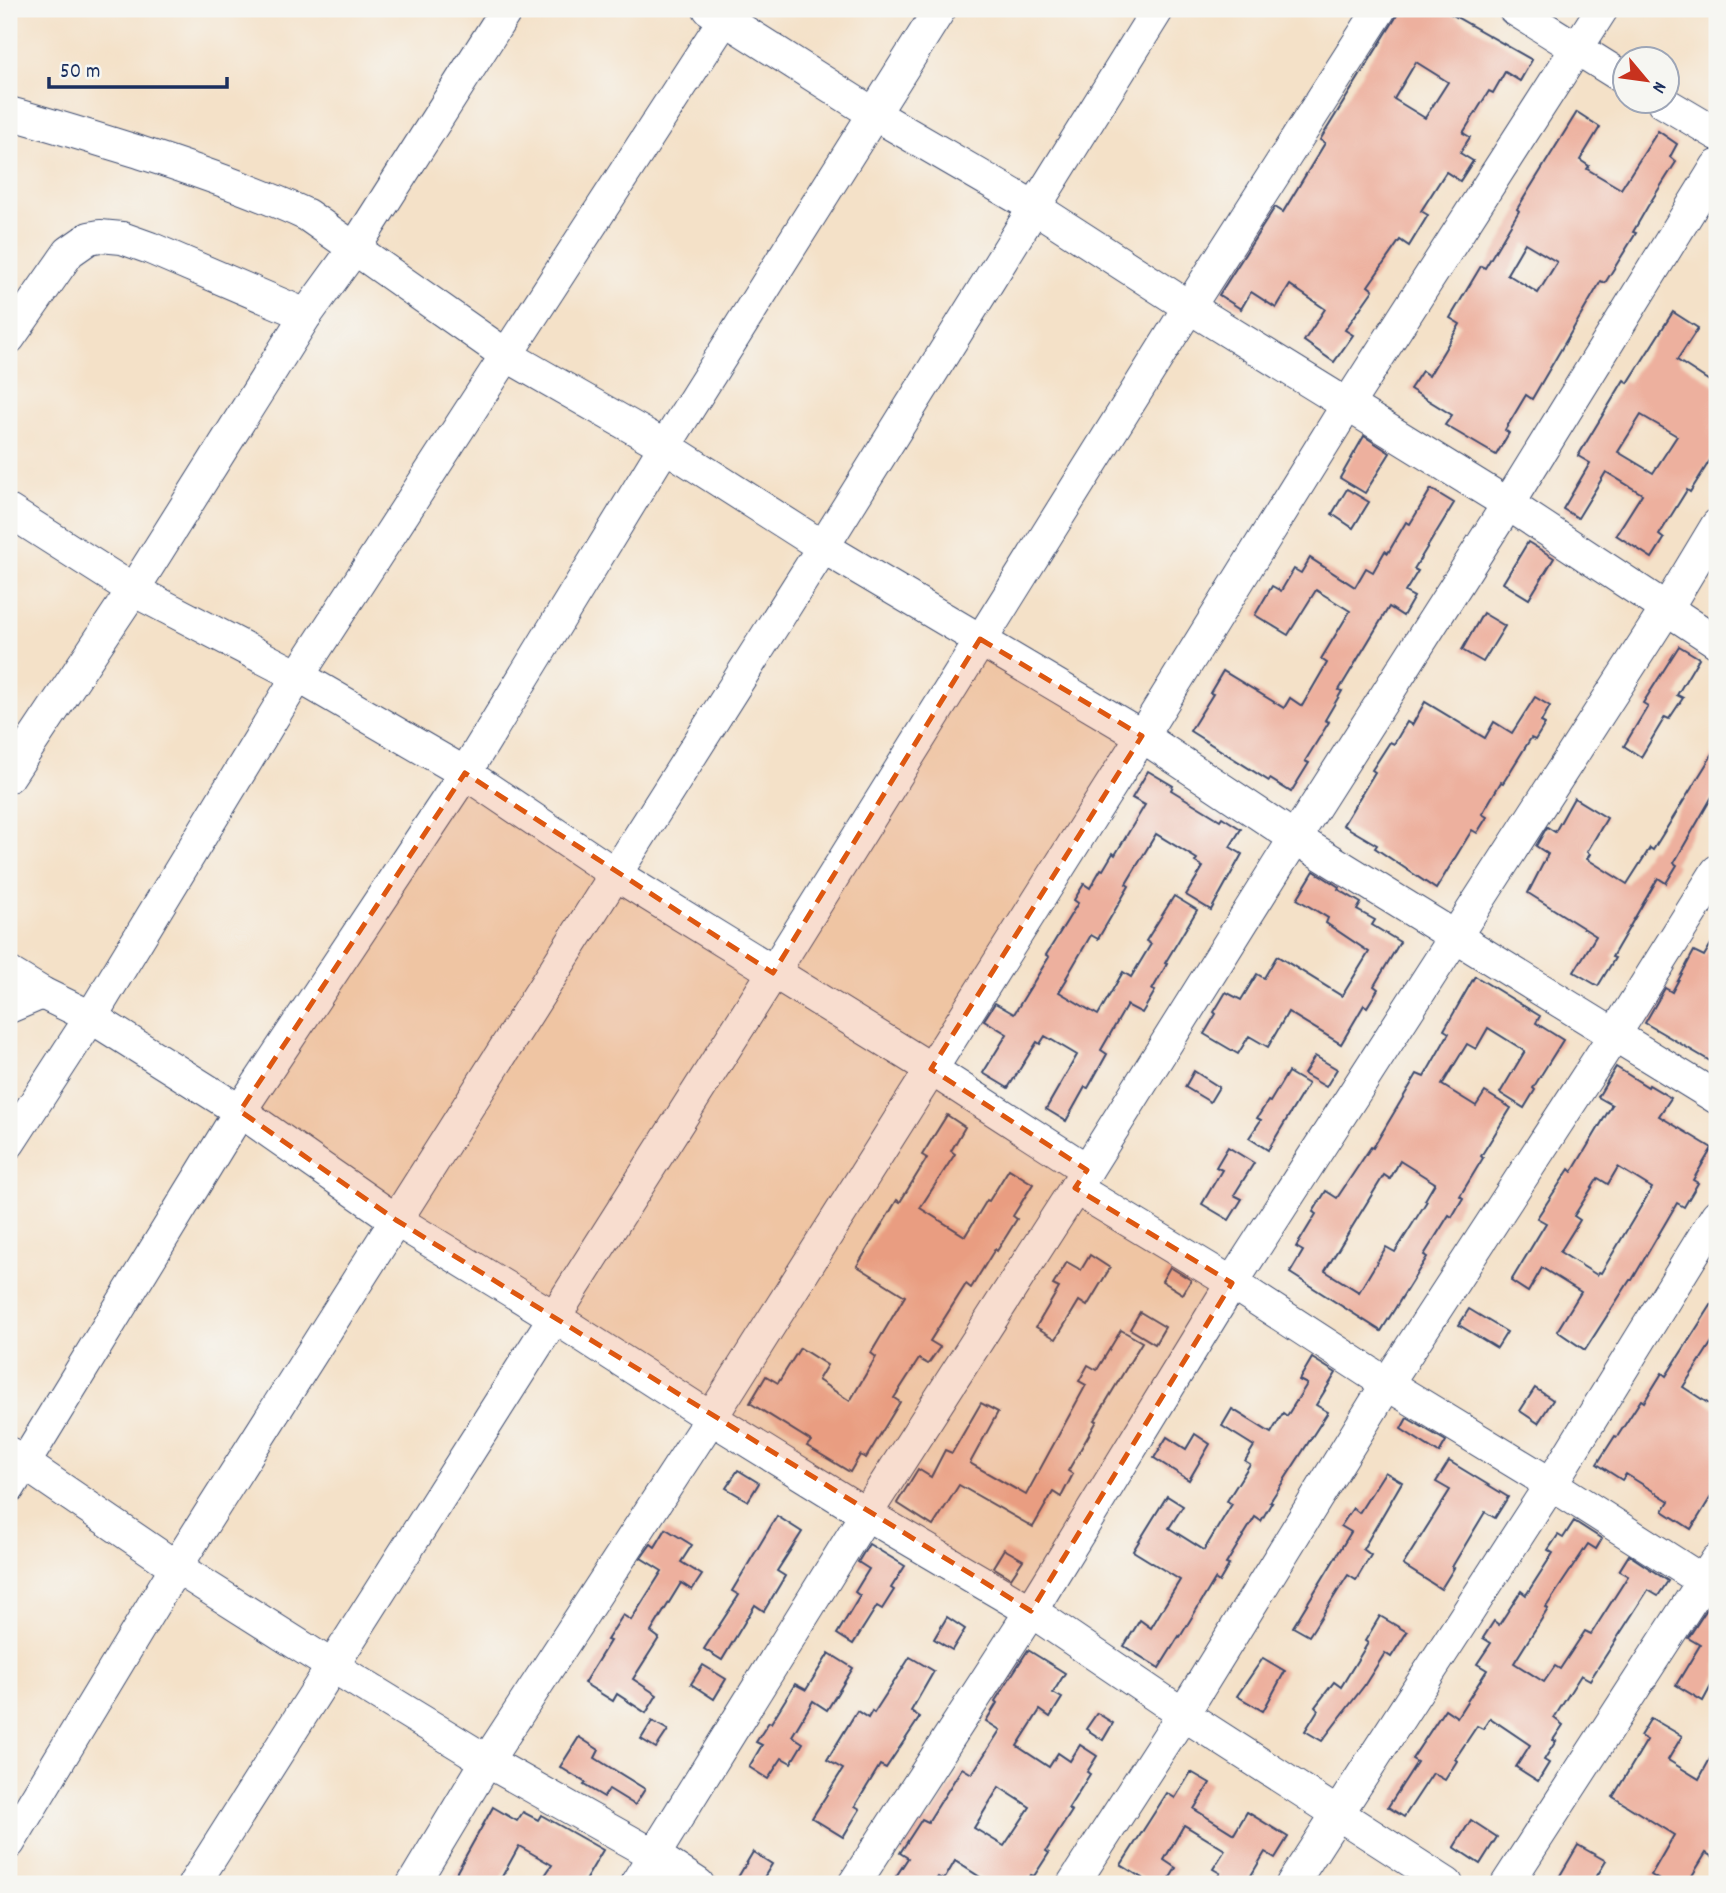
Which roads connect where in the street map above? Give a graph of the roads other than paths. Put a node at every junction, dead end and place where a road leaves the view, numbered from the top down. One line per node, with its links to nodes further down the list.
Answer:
1 (508, 9): 16 (street)
2 (940, 9): 12 (street)
3 (1158, 9): 15 (street)
4 (1380, 9): 17 (street)
5 (1514, 9): 8 (street)
6 (1602, 9): 8 (street)
7 (721, 13): 12 (street); 20 (street)
8 (1576, 48): 9 (street); 21 (street)
9 (1610, 69)
10 (1680, 112): 13 (street)
11 (9, 113): 16 (street)
12 (874, 114): 15 (street); 22 (street)
13 (1717, 134)
14 (1717, 166): 23 (street)
15 (1034, 207): 17 (street); 26 (street)
16 (354, 249): 18 (street); 20 (street)
17 (1189, 307): 21 (street); 29 (street)
18 (306, 315): 19 (street); 27 (street)
19 (9, 338)
20 (506, 355): 22 (street); 31 (street)
21 (1348, 404): 23 (street); 32 (street)
22 (665, 446): 26 (street); 33 (street)
23 (1508, 504): 28 (street); 35 (street)
24 (9, 511): 27 (street)
25 (1717, 526): 28 (street)
26 (823, 547): 29 (street); 37 (street)
27 (132, 590): 31 (street); 34 (street)
28 (1667, 608): 30 (street); 38 (street)
29 (980, 639): 32 (street); 40 (street)
30 (1717, 642)
31 (298, 676): 33 (street); 43 (street)
32 (1142, 736): 35 (street); 45 (street)
33 (465, 773): 37 (street); 47 (street)
34 (9, 776)
35 (1295, 838): 38 (street); 49 (street)
36 (1717, 871): 44 (street)
37 (615, 874): 40 (street); 51 (street)
38 (1457, 937): 44 (street); 52 (street)
39 (9, 973): 41 (street)
40 (773, 973): 45 (street); 53 (street)
41 (42, 993): 42 (street); 43 (street)
42 (9, 1007)
43 (90, 1017): 47 (street); 48 (street)
44 (1615, 1034): 46 (street); 54 (street)
45 (931, 1069): 49 (street); 55 (street)
46 (1717, 1098)
47 (240, 1111): 51 (street); 56 (street)
48 (9, 1143)
49 (1081, 1179): 52 (street); 58 (street)
50 (1717, 1215): 57 (street)
51 (396, 1220): 53 (street); 59 (street)
52 (1232, 1283): 54 (street); 61 (street)
53 (554, 1317): 55 (street); 62 (street)
54 (1387, 1384): 57 (street); 63 (street)
55 (711, 1419): 58 (street); 64 (street)
56 (14, 1468): 59 (street)
57 (1550, 1483): 60 (street); 65 (street)
58 (866, 1514): 61 (street); 67 (street)
59 (176, 1566): 62 (street); 66 (street)
60 (1713, 1577): 76 (street)
61 (1031, 1611): 63 (street); 72 (street)
62 (332, 1667): 64 (street); 68 (street)
63 (1183, 1714): 65 (street); 73 (street)
64 (487, 1761): 67 (street); 69 (street)
65 (1336, 1812): 74 (street); 75 (street)
66 (9, 1843)
67 (654, 1855): 70 (street); 71 (street)
68 (194, 1884)
69 (413, 1884)
70 (636, 1884)
71 (698, 1884)
72 (854, 1884)
73 (1073, 1884)
74 (1292, 1884)
75 (1447, 1884)
76 (1507, 1884)

